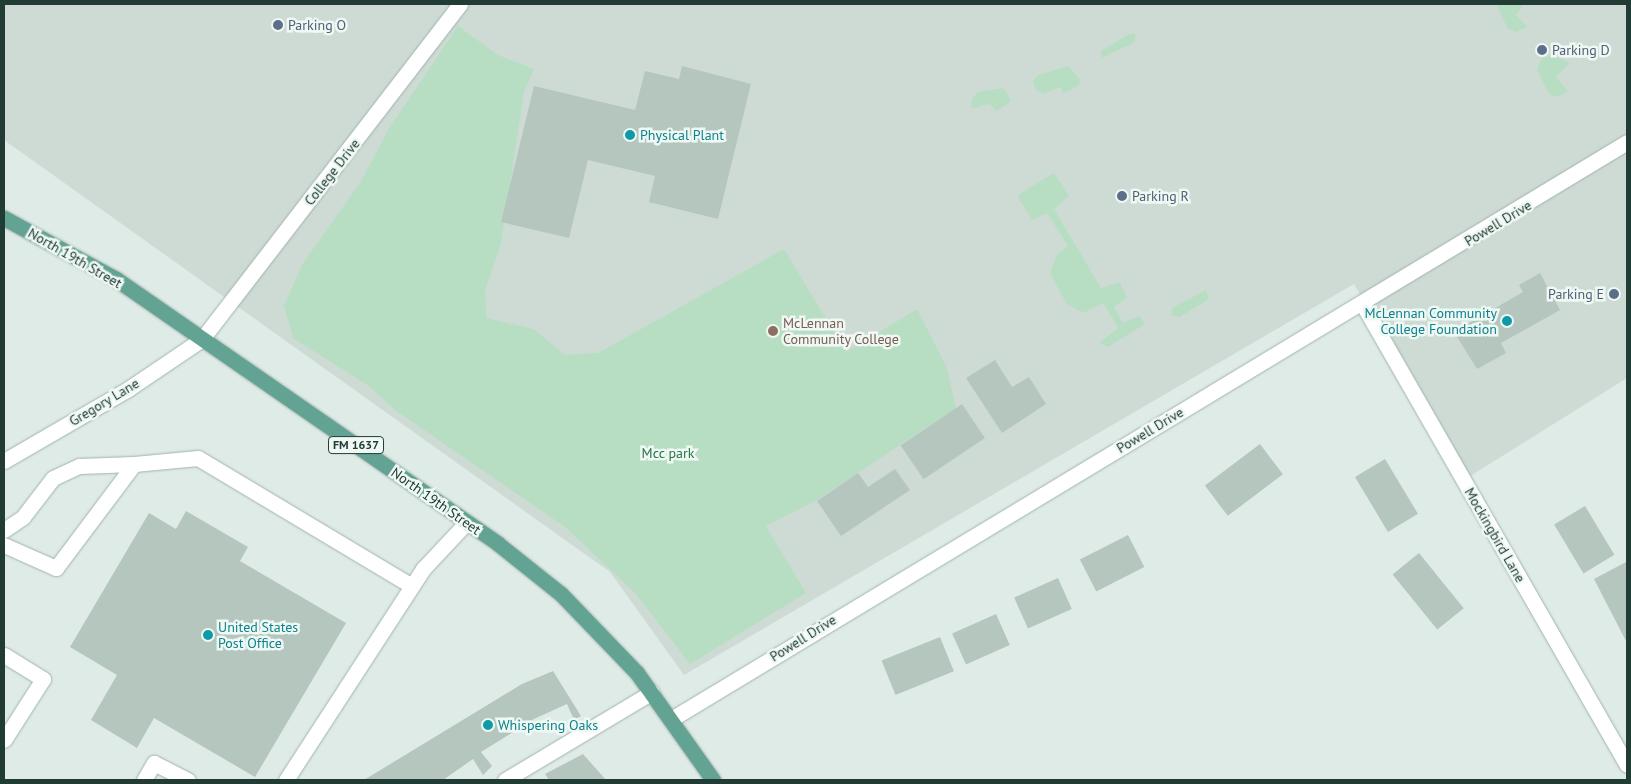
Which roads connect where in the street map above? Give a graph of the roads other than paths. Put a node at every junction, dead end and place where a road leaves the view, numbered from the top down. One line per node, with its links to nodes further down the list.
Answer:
1 (460, 4): 5 (street, College Drive)
2 (1627, 142): 4 (street, Powell Drive)
3 (4, 218): 5 (main road, North 19th Street / FM 1637)
4 (1363, 305): 14 (street, Powell Drive); 16 (street, Mockingbird Lane)
5 (202, 339): 6 (street, Gregory Lane); 8 (main road, North 19th Street / FM 1637)
6 (4, 461)
7 (134, 464): 9 (street); 10 (street); 11 (street)
8 (467, 522): 11 (street); 13 (main road, North 19th Street / FM 1637)
9 (4, 530)
10 (4, 545)
11 (412, 586): 19 (street)
12 (4, 656): 15 (street)
13 (652, 692): 14 (main road, North 19th Street / FM 1637); 20 (street)
14 (673, 718): 21 (main road, North 19th Street / FM 1637)
15 (4, 740)
16 (1627, 765)
17 (144, 780): 18 (street)
18 (188, 780)
19 (286, 780)
20 (505, 780)
21 (713, 780)

